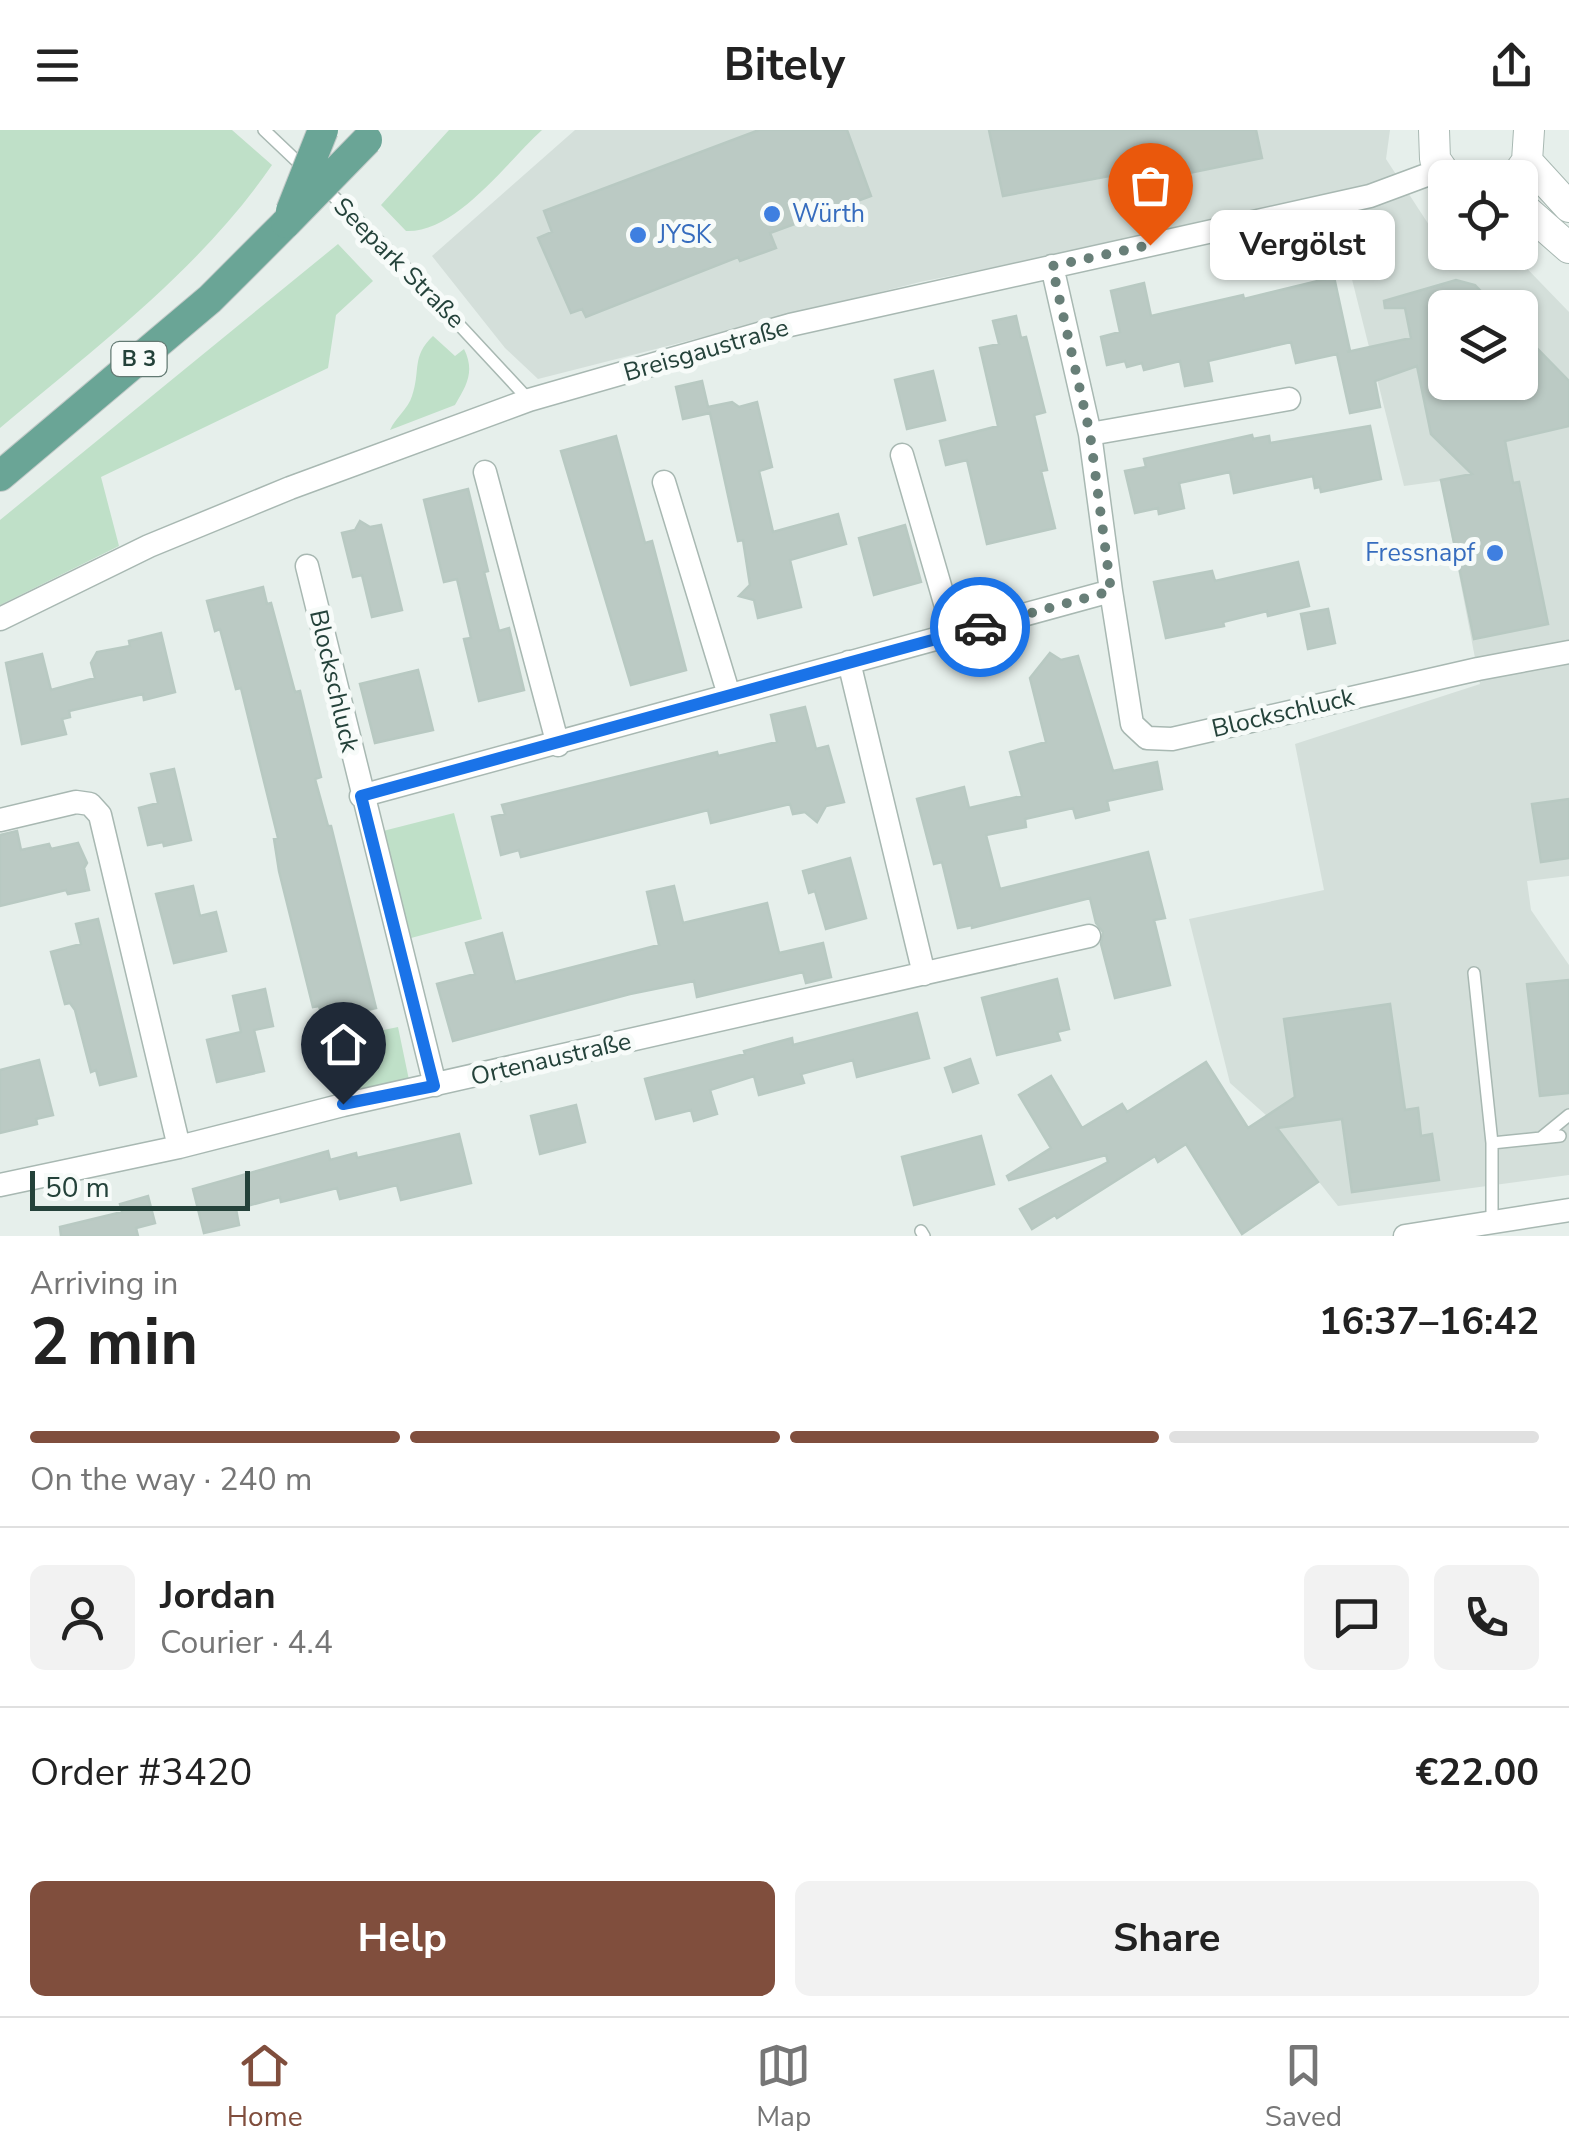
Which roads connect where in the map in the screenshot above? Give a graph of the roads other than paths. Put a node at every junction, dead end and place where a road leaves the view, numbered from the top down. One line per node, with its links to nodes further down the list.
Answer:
1 (264, 130): 16 (lane, Seepark Straße)
2 (323, 130): 12 (main road, B 3, bridge)
3 (1529, 130): 7 (street)
4 (1432, 131): 6 (street)
5 (372, 135): 12 (main road, B 3, bridge)
6 (1436, 160)
7 (1523, 160)
8 (1428, 179): 14 (street, Breisgaustraße)
9 (1538, 182): 10 (street)
10 (1569, 207)
11 (1538, 220): 13 (street)
12 (280, 229): 20 (main road, B 3)
13 (1569, 248)
14 (1052, 266): 16 (street, Breisgaustraße); 17 (street, Blockschluck)
15 (1289, 399): 17 (street)
16 (529, 400): 24 (street, Breisgaustraße)
17 (1090, 434): 23 (street, Blockschluck)
18 (902, 455): 25 (street)
19 (484, 472): 29 (street)
20 (0, 476)
21 (664, 482): 28 (street)
22 (307, 566): 30 (street, Blockschluck)
23 (1111, 591): 25 (street); 26 (street, Blockschluck)
24 (0, 619)
25 (954, 634): 27 (street)
26 (1569, 652)
27 (849, 662): 28 (street); 33 (street)
28 (730, 695): 29 (street)
29 (558, 744): 30 (street)
30 (361, 796): 35 (street, Blockschluck)
31 (0, 820): 40 (street)
32 (1089, 936): 33 (street, Ortenaustraße)
33 (924, 974): 35 (street, Ortenaustraße)
34 (1474, 974): 39 (lane)
35 (434, 1086): 40 (street, Ortenaustraße)
36 (1569, 1114): 38 (lane)
37 (1560, 1136): 38 (lane)
38 (1542, 1137): 39 (lane)
39 (1492, 1143): 43 (lane)
40 (179, 1147): 41 (street, Ortenaustraße)
41 (0, 1185)
42 (1569, 1210): 43 (street)
43 (1492, 1221): 44 (street)
44 (1405, 1236)

